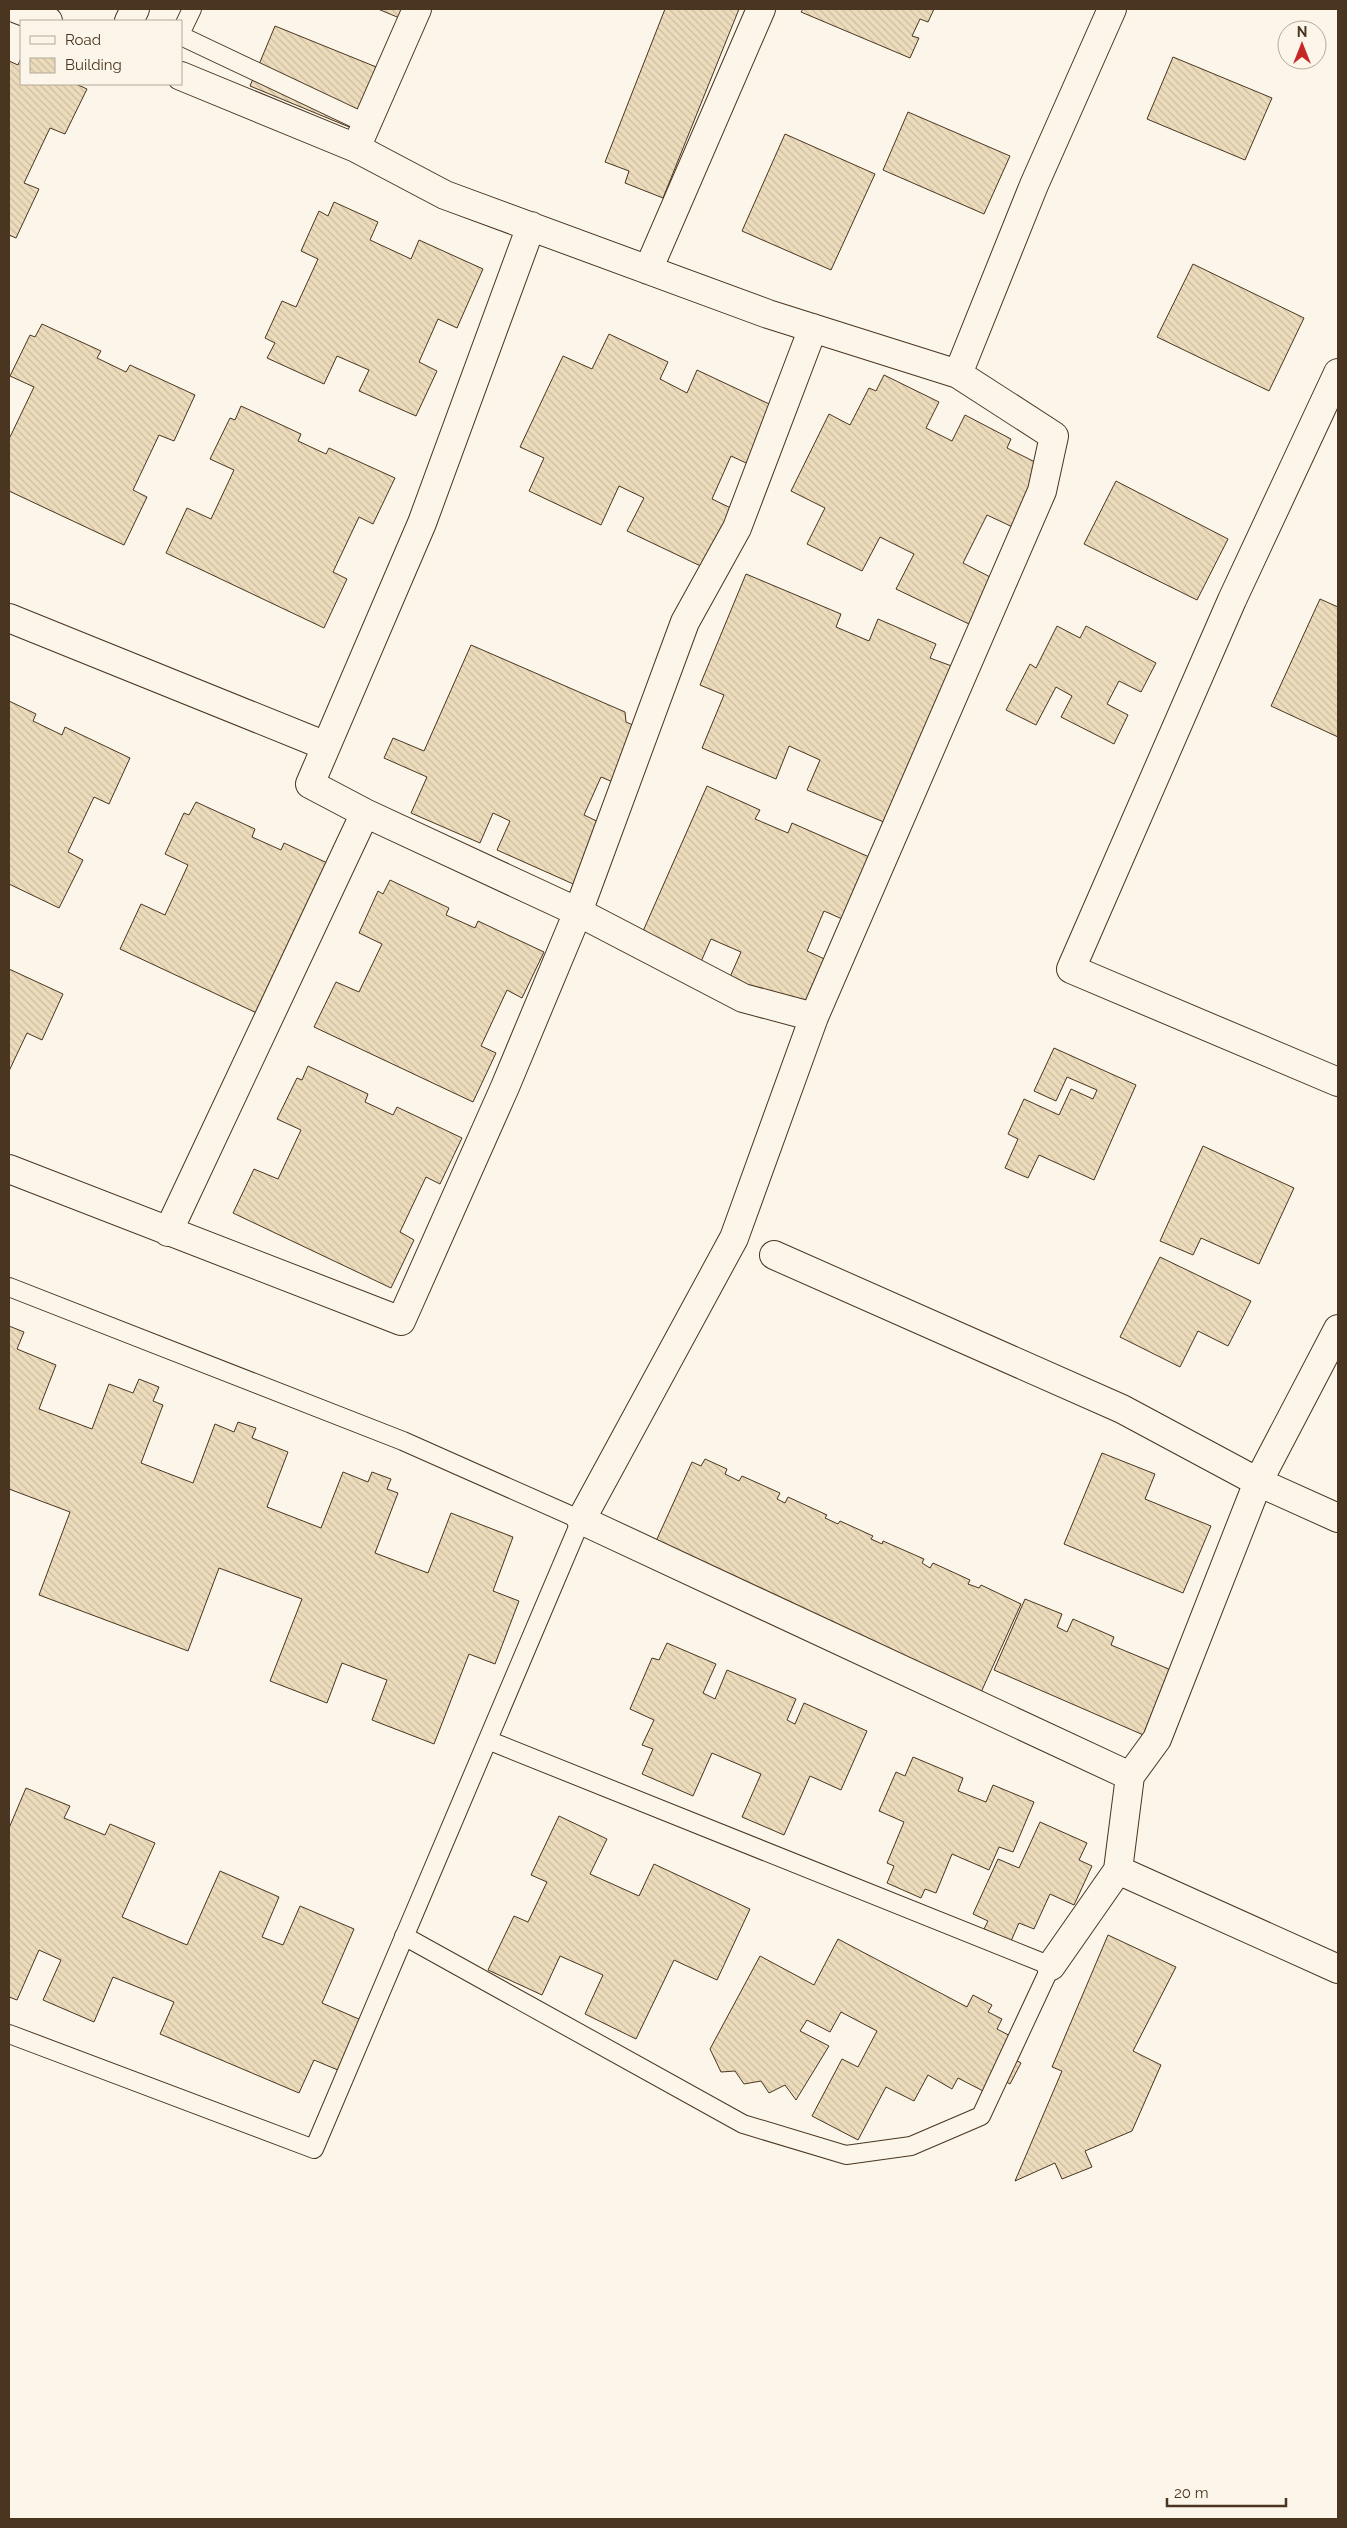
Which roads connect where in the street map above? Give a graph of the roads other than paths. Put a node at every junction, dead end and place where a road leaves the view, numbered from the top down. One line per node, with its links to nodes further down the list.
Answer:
1 (17, 9): 6 (street)
2 (192, 9): 7 (lane)
3 (417, 9): 10 (street)
4 (761, 9): 12 (street)
5 (1112, 9): 15 (street)
6 (45, 20)
7 (182, 32)
8 (182, 35): 10 (lane)
9 (182, 76): 10 (street)
10 (362, 136): 11 (street)
11 (531, 226): 12 (street); 17 (street)
12 (648, 270): 13 (street)
13 (813, 328): 15 (street); 19 (street)
14 (1338, 373): 21 (street)
15 (958, 374): 20 (street)
16 (9, 618): 17 (street)
17 (326, 746): 18 (street)
18 (365, 814): 19 (street); 23 (street)
19 (578, 912): 20 (street); 23 (street)
20 (814, 1017): 29 (street)
21 (1338, 1082)
22 (9, 1169): 23 (street)
23 (168, 1232)
24 (774, 1255): 27 (street)
25 (9, 1286): 29 (lane)
26 (1338, 1329): 27 (street)
27 (1258, 1482): 28 (street); 31 (street)
28 (1338, 1518)
29 (581, 1520): 30 (lane); 31 (street)
30 (490, 1741): 33 (lane); 34 (lane)
31 (1130, 1776): 32 (street)
32 (1118, 1870): 34 (street); 35 (street)
33 (404, 1936): 34 (lane); 36 (lane)
34 (1051, 1966)
35 (1338, 1968)
36 (9, 2034)

